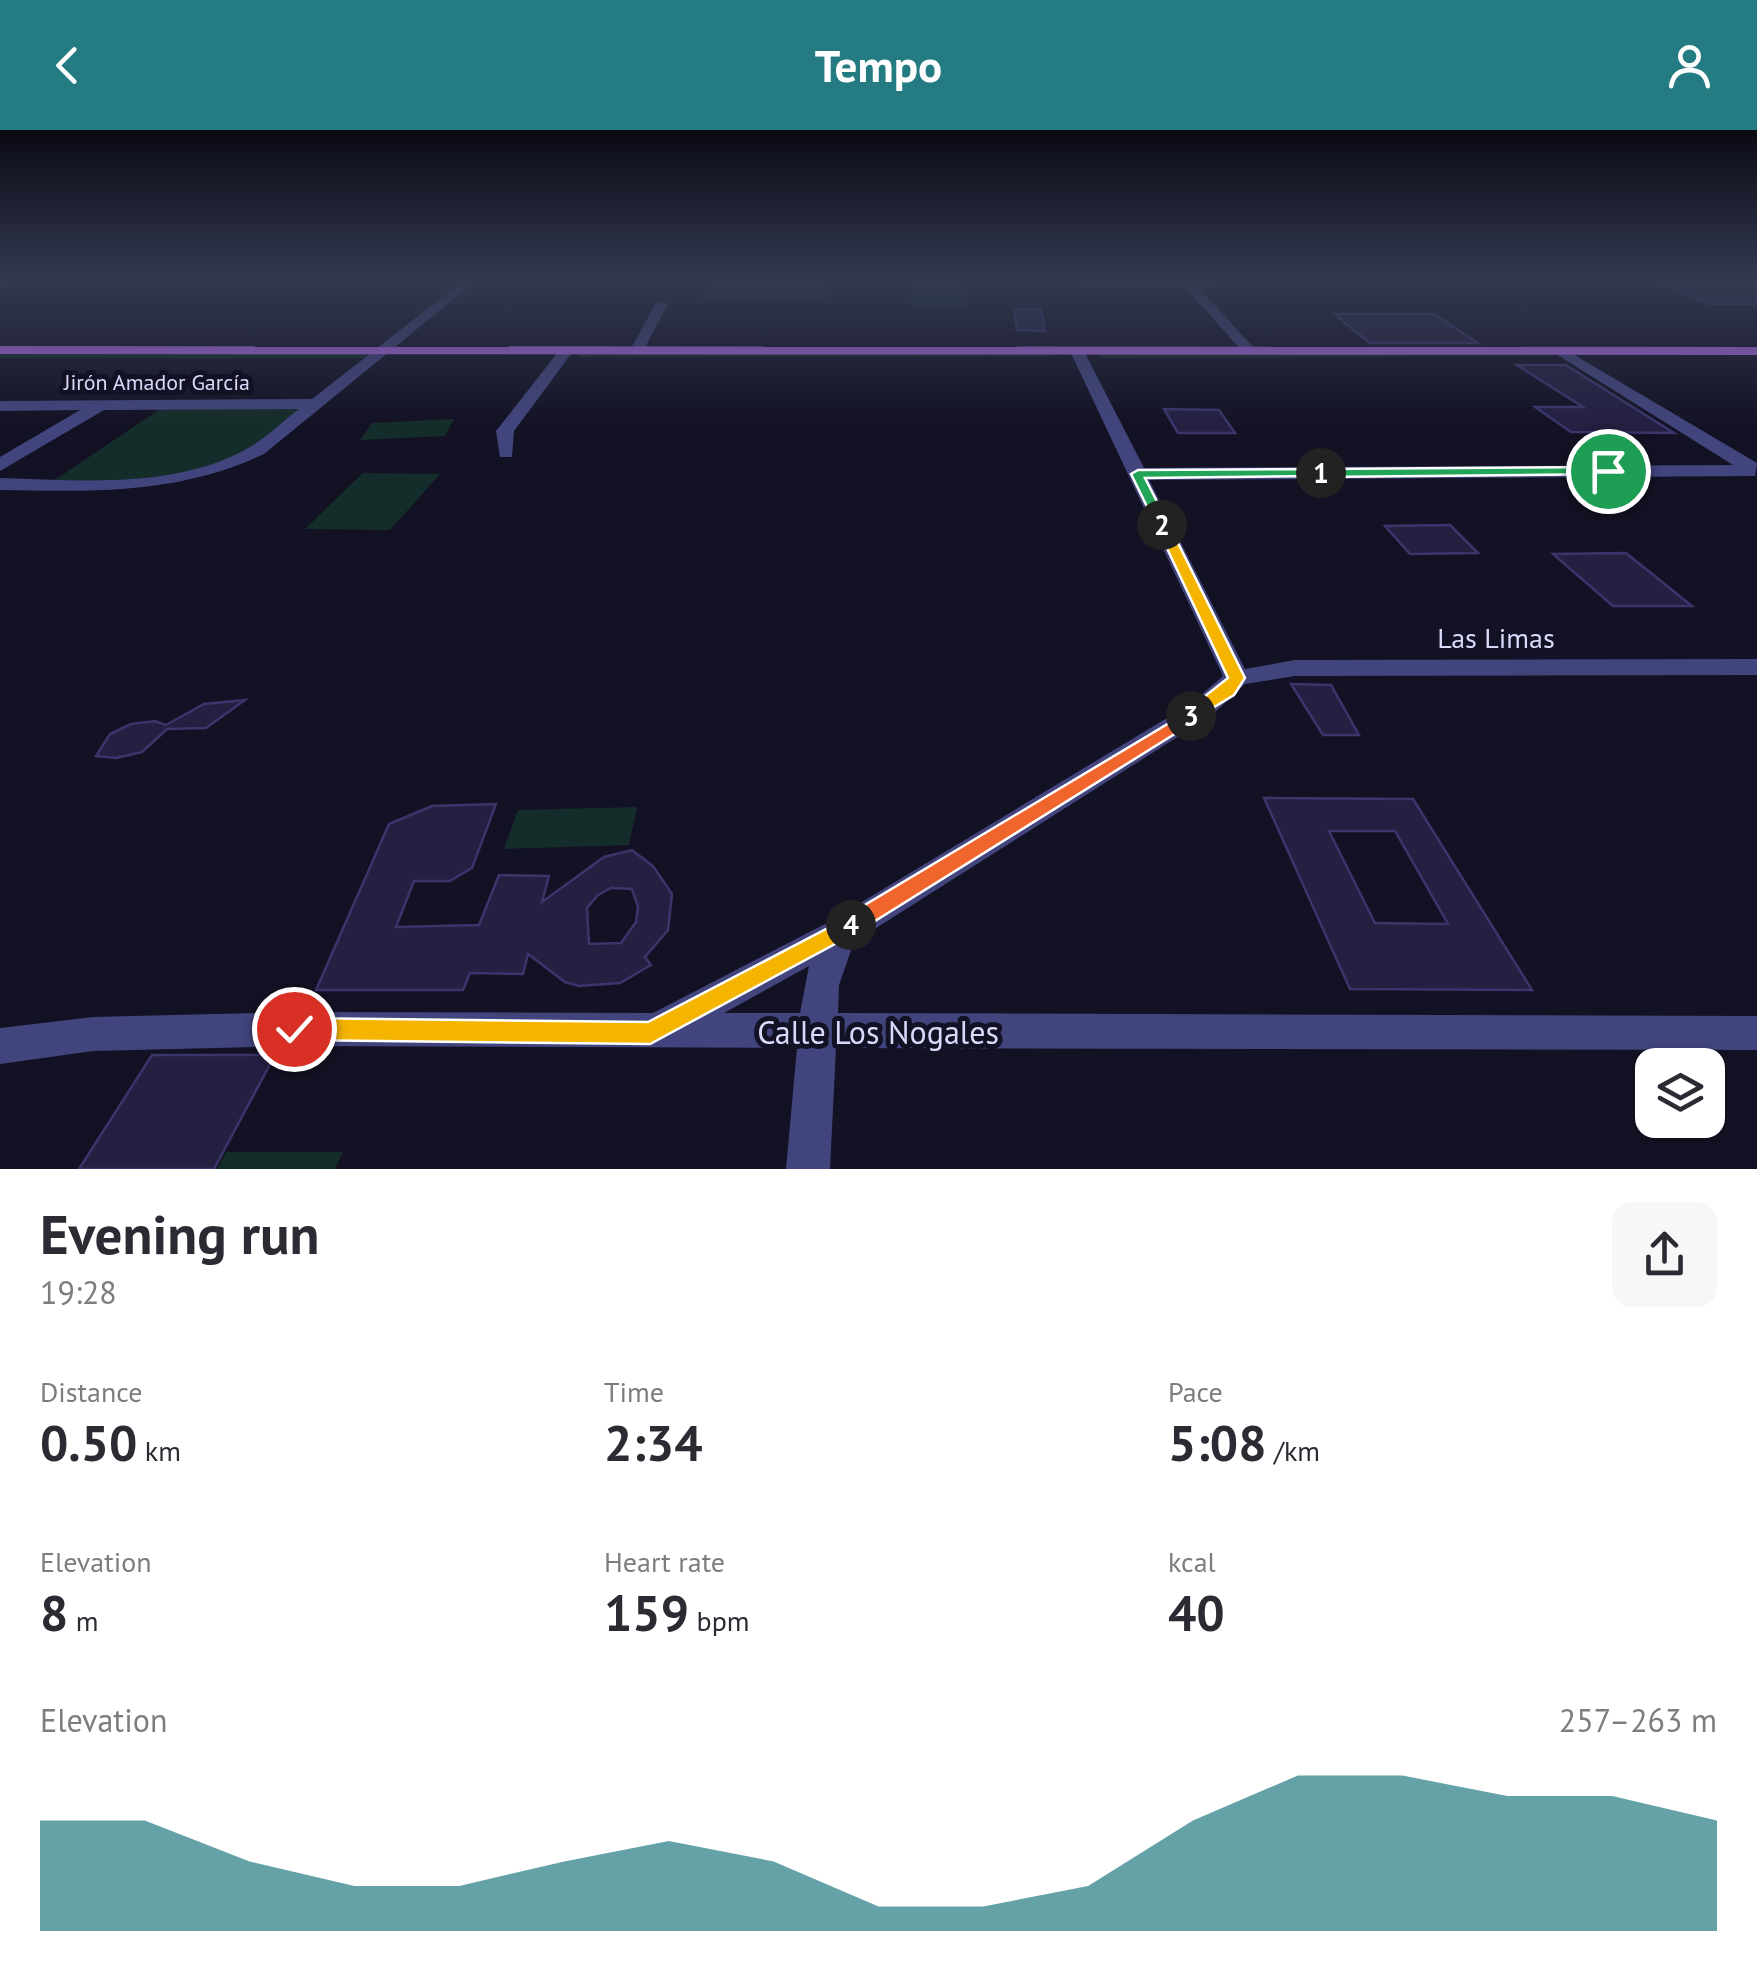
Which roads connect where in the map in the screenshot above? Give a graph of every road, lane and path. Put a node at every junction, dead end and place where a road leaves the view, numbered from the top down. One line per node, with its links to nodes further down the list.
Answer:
1 (411, 328): 8 (street)
2 (648, 328): 5 (street)
3 (1229, 328): 6 (street)
4 (0, 350): 8 (main road)
5 (636, 350): 9 (main road); 10 (main road)
6 (1249, 350): 10 (main road); 11 (main road)
7 (1757, 352): 11 (main road)
8 (378, 355): 9 (main road); 12 (main road); 14 (street)
9 (564, 355): 10 (main road); 17 (street)
10 (1080, 355): 11 (main road); 20 (street)
11 (1567, 355): 13 (main road); 19 (street)
12 (0, 360)
13 (1757, 360)
14 (315, 404): 16 (street, Jirón Amador García); 21 (street)
15 (0, 406): 16 (street, Jirón Amador García)
16 (99, 406): 18 (street)
17 (506, 454)
18 (0, 465)
19 (1756, 471): 20 (street)
20 (1138, 474): 23 (street)
21 (0, 484)
22 (1757, 667): 23 (street, Las Limas)
23 (1237, 678): 24 (street)
24 (839, 932): 25 (street); 26 (street)
25 (817, 1031): 26 (street, Calle Los Nogales); 27 (street, Calle Los Nogales); 29 (street)
26 (650, 1033): 28 (street, Calle Los Nogales)
27 (1757, 1033)
28 (0, 1046)
29 (808, 1169)

